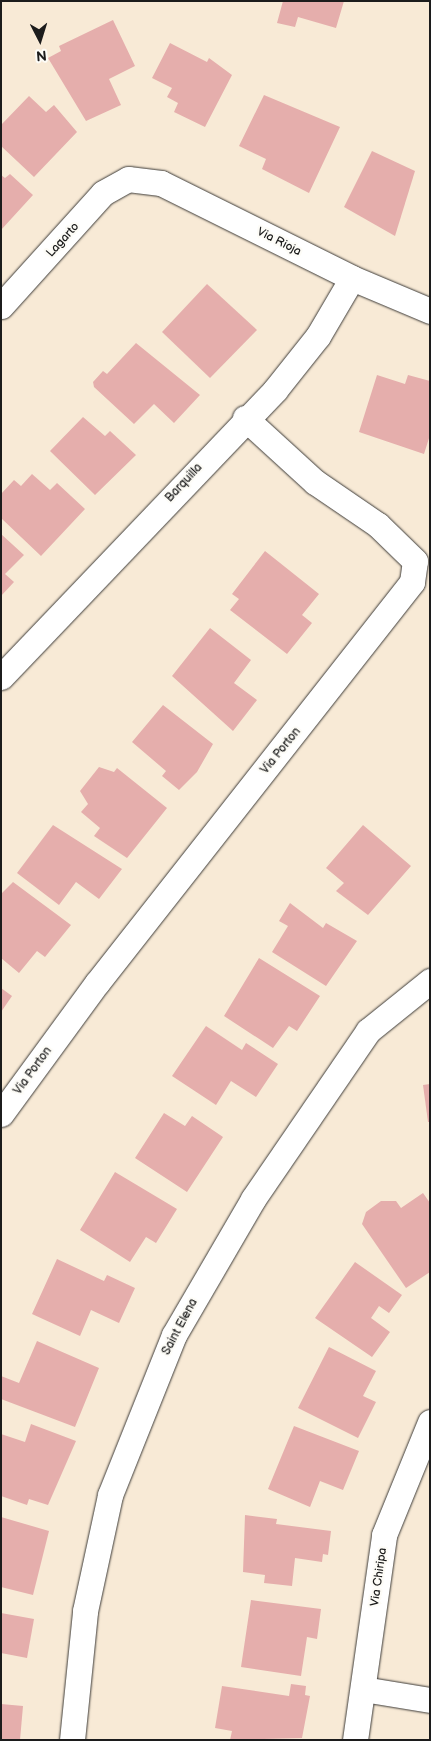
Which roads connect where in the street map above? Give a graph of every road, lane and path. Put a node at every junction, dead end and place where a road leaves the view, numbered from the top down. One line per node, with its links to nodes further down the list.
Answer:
1 (128, 180): 2 (street, Via Rioja); 3 (street, Lagarto)
2 (352, 278): 4 (street, Via Rioja); 5 (street, Barquilla)
3 (1, 306)
4 (430, 311)
5 (245, 418): 6 (street, Barquilla); 8 (street, Via Porton)
6 (1, 677)
7 (430, 981): 12 (street, Saint Elena)
8 (1, 1114)
9 (430, 1422): 10 (street, Via Chiripa)
10 (363, 1689): 11 (street); 13 (street, Via Chiripa)
11 (430, 1700)
12 (72, 1740)
13 (355, 1740)

